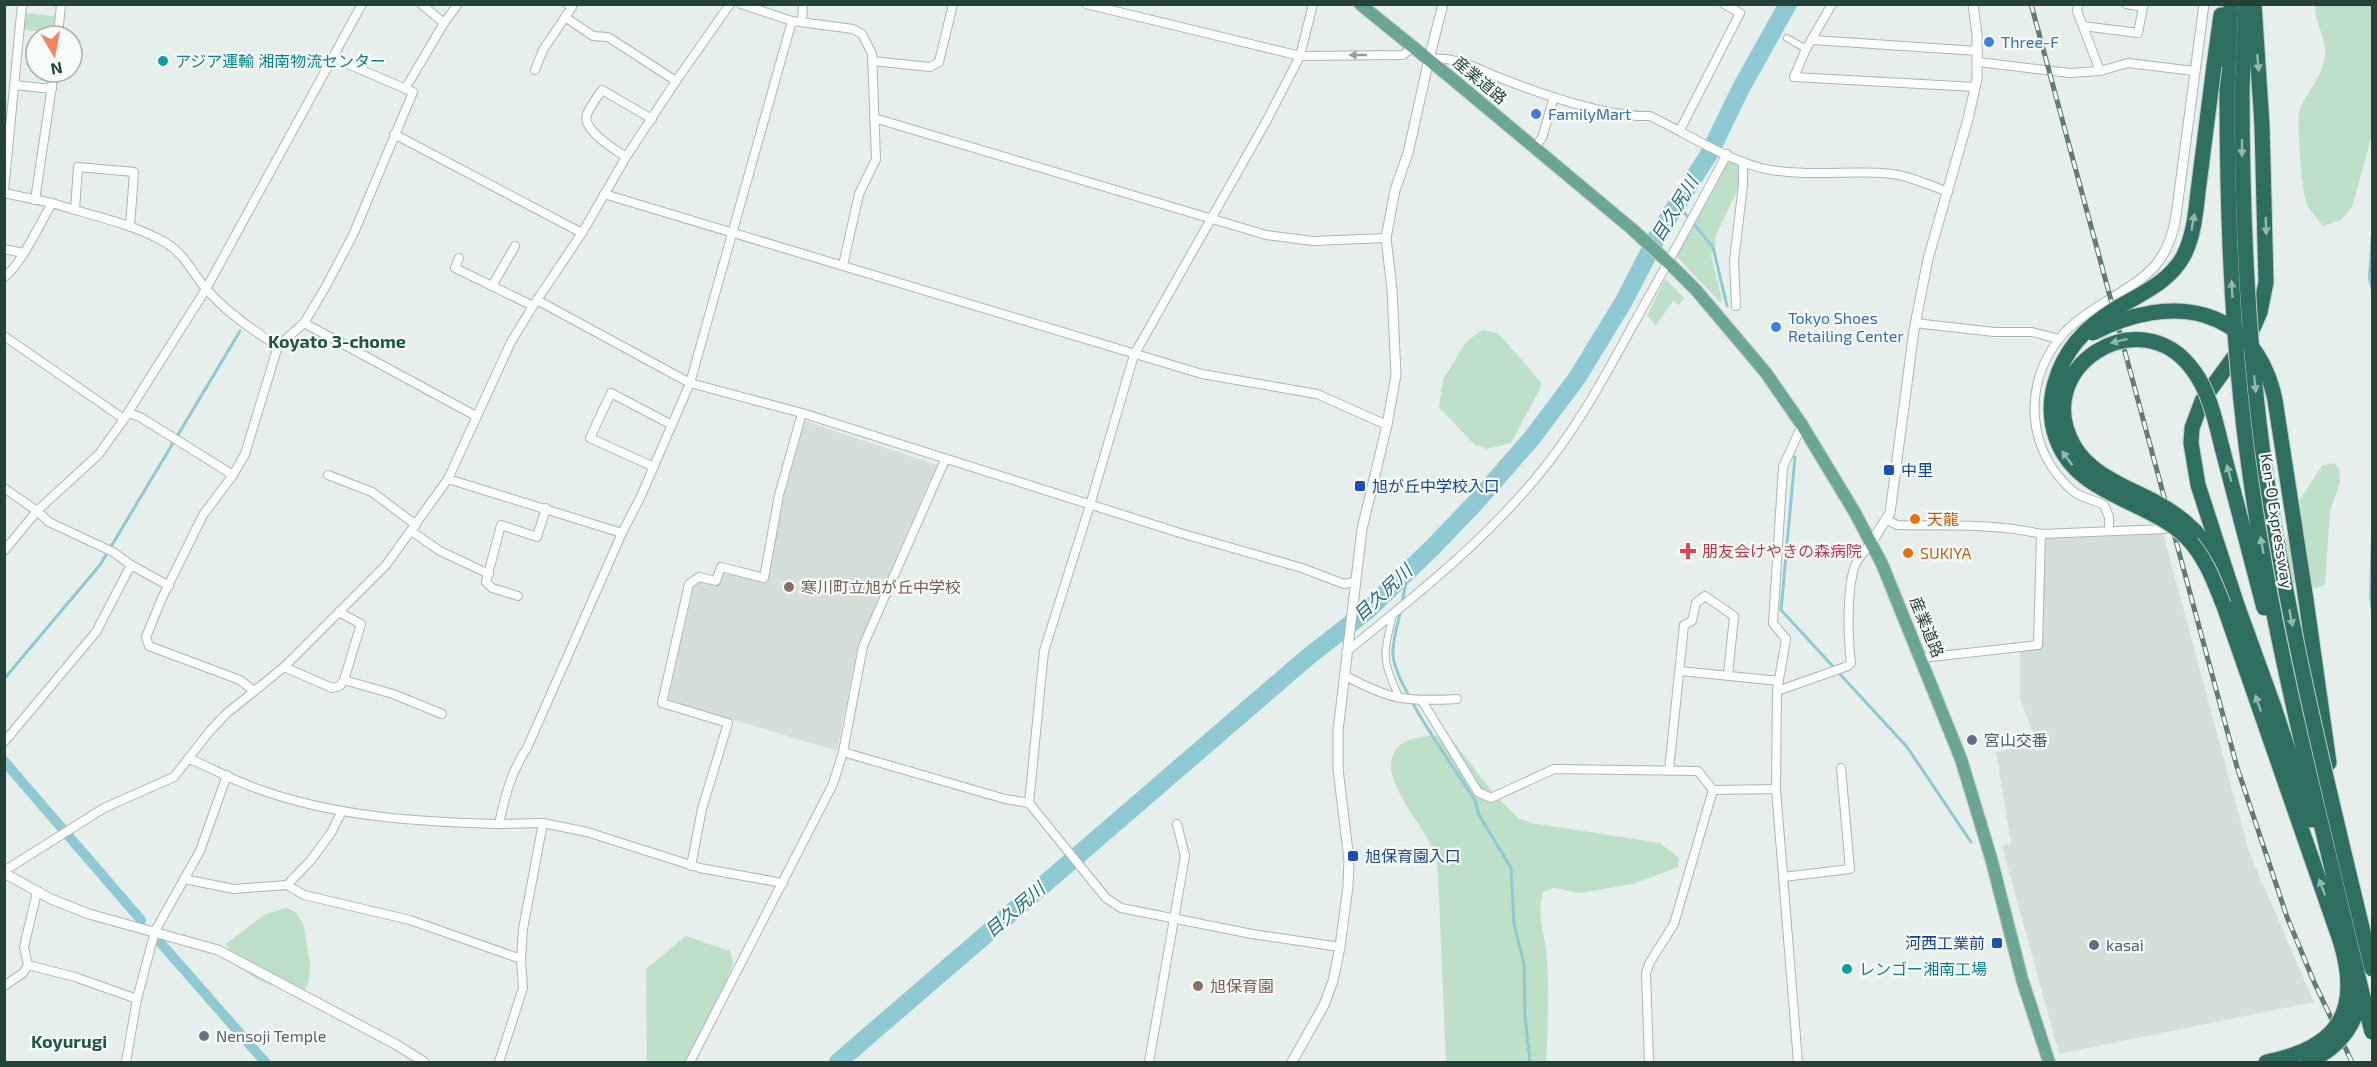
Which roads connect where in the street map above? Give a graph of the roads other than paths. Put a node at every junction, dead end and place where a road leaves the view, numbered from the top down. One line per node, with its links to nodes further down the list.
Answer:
1 (22, 4): 46 (street)
2 (61, 4): 29 (street)
3 (362, 4): 37 (street)
4 (421, 4): 28 (street)
5 (458, 4): 28 (street)
6 (567, 4): 25 (street)
7 (730, 4): 44 (street)
8 (741, 4): 26 (street)
9 (803, 4): 27 (street)
10 (953, 4): 39 (street)
11 (1086, 4): 36 (street)
12 (1313, 4): 36 (street)
13 (1360, 4): 33 (main road, 産業道路)
14 (1443, 4): 38 (street)
15 (1724, 4): 53 (street)
16 (1832, 4): 32 (street)
17 (1973, 4): 35 (street)
18 (2078, 4): 30 (street)
19 (2126, 4): 30 (street)
20 (2204, 4): 43 (street)
21 (2222, 4): 88 (highway, one-way to 21, bridge)
22 (2231, 4): 135 (highway, Ken-O Expressway, one-way to 22, bridge)
23 (2246, 4): 159 (highway, Ken-O Expressway, one-way to 159, bridge)
24 (2254, 4): 118 (highway, one-way to 118, bridge)
25 (565, 17): 41 (street); 44 (street)
26 (792, 21): 27 (street); 68 (street)
27 (802, 22): 39 (street)
28 (444, 23): 49 (street)
29 (59, 24)
30 (2083, 26): 42 (street)
31 (1787, 38): 34 (street)
32 (1813, 40): 34 (street); 35 (street)
33 (1413, 47): 36 (street, one-way to 36); 38 (main road, 産業道路)
34 (1806, 49): 47 (street)
35 (1978, 51): 40 (street)
36 (1300, 56): 65 (street)
37 (334, 58): 49 (street); 78 (street)
38 (1429, 59): 50 (street); 55 (main road, 産業道路); 69 (street)
39 (872, 61): 52 (street)
40 (1978, 62): 42 (street); 47 (street)
41 (535, 70)
42 (2100, 70): 43 (street)
43 (2194, 71): 79 (street)
44 (676, 81): 51 (street)
45 (53, 84): 48 (street)
46 (15, 85): 48 (street); 59 (street)
47 (1975, 87): 60 (street)
48 (52, 89): 62 (street)
49 (405, 89): 54 (street)
50 (1554, 97): 53 (street); 55 (street)
51 (652, 118): 57 (street); 57 (street)
52 (874, 118): 65 (street); 75 (street)
53 (1680, 130): 56 (street)
54 (394, 134): 67 (street); 82 (street)
55 (1534, 148): 74 (main road, 産業道路)
56 (1725, 153): 58 (street); 74 (street)
57 (627, 157): 61 (street)
58 (1743, 162): 60 (street); 81 (street)
59 (4, 192): 62 (street)
60 (1948, 192): 83 (street)
61 (604, 194): 67 (street); 68 (street)
62 (35, 200): 63 (street)
63 (52, 203): 64 (street); 72 (street)
64 (75, 210): 66 (street); 66 (street)
65 (1210, 217): 69 (street); 87 (street)
66 (130, 227): 78 (street)
67 (582, 232): 80 (street)
68 (731, 233): 75 (street); 89 (street)
69 (1386, 238): 95 (street)
70 (515, 246): 77 (street)
71 (4, 249): 72 (street)
72 (23, 253): 76 (street)
73 (459, 258): 77 (street)
74 (1667, 261): 93 (main road, 産業道路); 120 (street)
75 (843, 265): 87 (street)
76 (4, 277)
77 (492, 286): 80 (street)
78 (206, 289): 86 (street); 91 (street)
79 (2110, 299): 85 (street)
80 (535, 303): 89 (street); 92 (street)
81 (1736, 306)
82 (304, 323): 86 (street); 92 (street)
83 (1915, 323): 85 (street); 105 (street)
84 (4, 336): 91 (street)
85 (2059, 339): 108 (street)
86 (278, 346): 98 (street)
87 (1134, 355): 95 (street); 102 (street)
88 (2058, 373): 159 (highway, bridge); 175 (highway, one-way to 88, bridge)
89 (690, 383): 90 (street); 94 (street)
90 (802, 413): 96 (street); 149 (street)
91 (126, 416): 98 (street); 104 (street)
92 (476, 416): 100 (street)
93 (1802, 424): 111 (main road, 産業道路); 128 (street)
94 (672, 425): 97 (street); 97 (street)
95 (1387, 425): 115 (street)
96 (945, 460): 102 (street); 137 (street)
97 (654, 467): 109 (street)
98 (233, 475): 116 (street)
99 (328, 475): 106 (street)
100 (448, 479): 103 (street); 106 (street)
101 (4, 488): 104 (street)
102 (1090, 505): 115 (street); 144 (street)
103 (546, 508): 109 (street); 114 (street)
104 (37, 510): 112 (street); 113 (street)
105 (1887, 520): 110 (street); 111 (street)
106 (414, 528): 114 (street); 119 (street)
107 (2165, 529): 108 (street)
108 (2109, 531): 110 (street)
109 (622, 533): 147 (street)
110 (2041, 534): 122 (street)
111 (1871, 543): 122 (main road, 産業道路); 130 (street)
112 (4, 551)
113 (131, 565): 116 (street); 136 (street)
114 (489, 574): 117 (street)
115 (1354, 582): 121 (street)
116 (168, 586): 129 (street)
117 (518, 596)
118 (2237, 605): 135 (highway, one-way to 118, bridge); 176 (highway, bridge)
119 (339, 612): 123 (street); 127 (street)
120 (1393, 613): 121 (street); 131 (street)
121 (1346, 650): 125 (street)
122 (1922, 658): 174 (main road, 産業道路)
123 (284, 666): 127 (street); 129 (street)
124 (1680, 671): 126 (street); 126 (street); 140 (street)
125 (1344, 675): 131 (street); 158 (street)
126 (1728, 675): 128 (street)
127 (344, 680): 134 (street)
128 (1779, 681): 130 (street)
129 (254, 691): 138 (street)
130 (1777, 691): 142 (street)
131 (1400, 699): 133 (street)
132 (1457, 699): 133 (street)
133 (1422, 701): 140 (street)
134 (442, 714)
135 (2299, 732): 165 (highway, Ken-O Expressway, bridge)
136 (5, 741)
137 (843, 752): 144 (street); 153 (street)
138 (190, 759): 141 (street); 150 (street)
139 (1841, 768): 151 (street)
140 (1669, 770): 143 (street)
141 (227, 775): 145 (street); 152 (street)
142 (1776, 789): 143 (street); 151 (street)
143 (1713, 790): 172 (street)
144 (1029, 803): 156 (street)
145 (342, 811): 147 (street); 154 (street)
146 (543, 823): 147 (street); 149 (street); 160 (street)
147 (499, 824)
148 (1177, 824): 156 (street)
149 (691, 866): 153 (street)
150 (4, 872): 155 (street)
151 (1783, 877): 173 (street)
152 (184, 879): 154 (street); 157 (street)
153 (783, 883): 169 (street)
154 (286, 885): 160 (street)
155 (37, 892): 157 (street); 161 (street)
156 (1175, 920): 158 (street); 170 (street)
157 (155, 931): 164 (street); 167 (street)
158 (1340, 947): 171 (street)
159 (2368, 949): 162 (highway, Ken-O Expressway, bridge)
160 (521, 959): 168 (street)
161 (28, 965): 163 (street); 164 (street)
162 (2373, 969)
163 (4, 986)
164 (137, 999): 166 (street)
165 (2373, 1032)
166 (126, 1062)
167 (424, 1062)
168 (499, 1062)
169 (690, 1062)
170 (1149, 1062)
171 (1292, 1062)
172 (1649, 1062)
173 (1798, 1062)
174 (2049, 1062)
175 (2266, 1062)
176 (2307, 1062)

